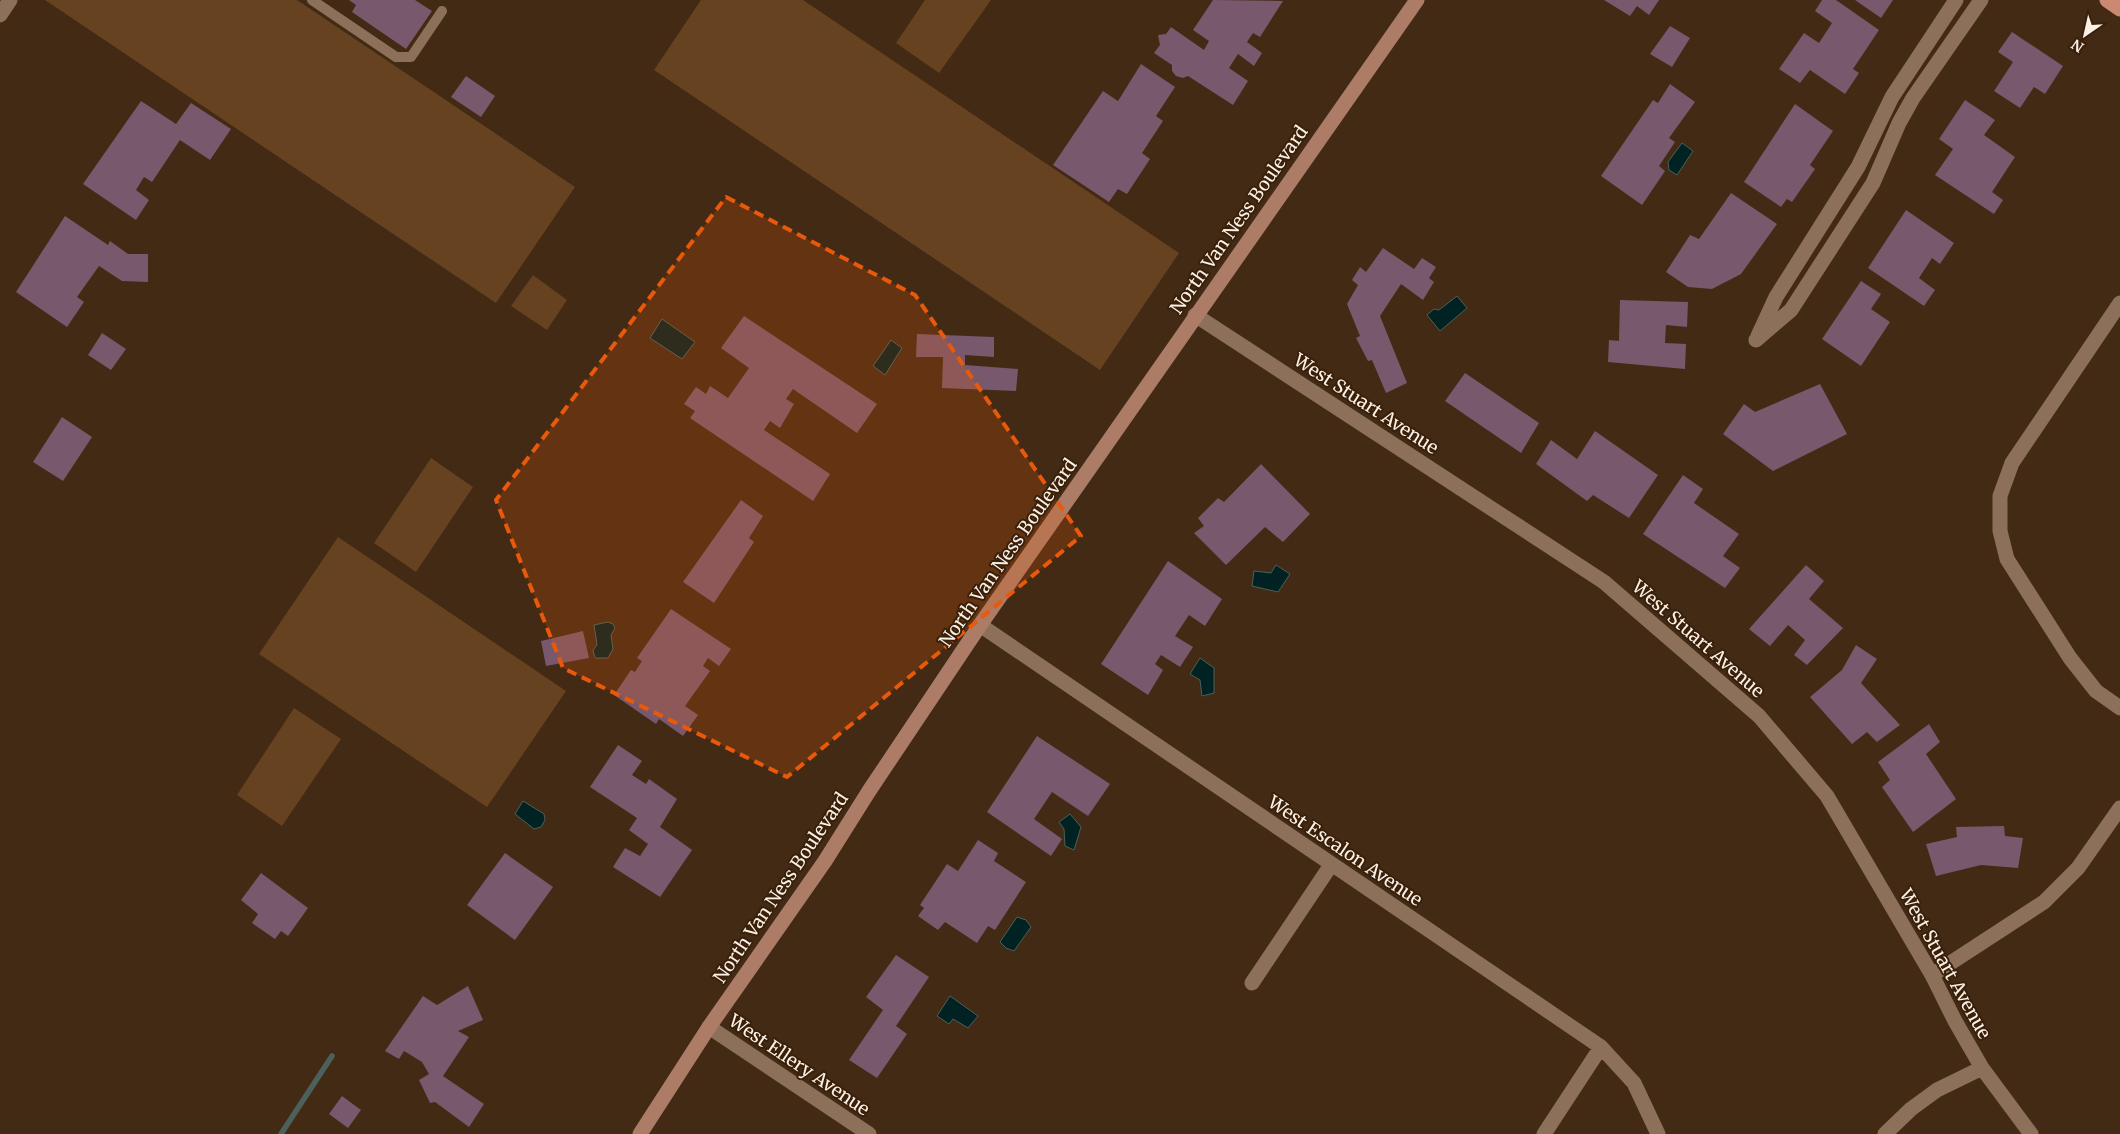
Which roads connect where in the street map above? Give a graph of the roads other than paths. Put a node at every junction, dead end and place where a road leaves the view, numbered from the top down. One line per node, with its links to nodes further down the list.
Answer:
1 (10, 0): 9 (street)
2 (312, 0): 8 (lane)
3 (1417, 0): 17 (street, North Van Ness Boulevard)
4 (1956, 0): 10 (street)
5 (1981, 0): 11 (street)
6 (2107, 0): 7 (main road)
7 (2120, 9)
8 (442, 10)
9 (0, 15)
10 (1914, 64): 11 (street); 12 (street)
11 (1928, 76): 13 (street)
12 (1858, 167): 13 (street); 14 (street)
13 (1875, 177): 15 (street)
14 (1802, 255): 15 (street); 15 (street)
15 (1819, 266)
16 (2120, 302): 19 (street)
17 (1195, 315): 18 (street, North Van Ness Boulevard); 22 (street, West Stuart Avenue)
18 (980, 625): 21 (street, West Escalon Avenue); 24 (street, North Van Ness Boulevard)
19 (2120, 708)
20 (2120, 808): 22 (street)
21 (1331, 865): 23 (street); 25 (street, West Escalon Avenue)
22 (1932, 974): 26 (street, West Stuart Avenue)
23 (1252, 984)
24 (709, 1027): 27 (street, North Van Ness Boulevard); 28 (street, West Ellery Avenue)
25 (1601, 1047): 29 (street); 30 (street, West Escalon Avenue)
26 (1982, 1068): 31 (street); 32 (street, West Stuart Avenue)
27 (640, 1134)
28 (869, 1134)
29 (1544, 1134)
30 (1658, 1134)
31 (1885, 1134)
32 (2031, 1134)

